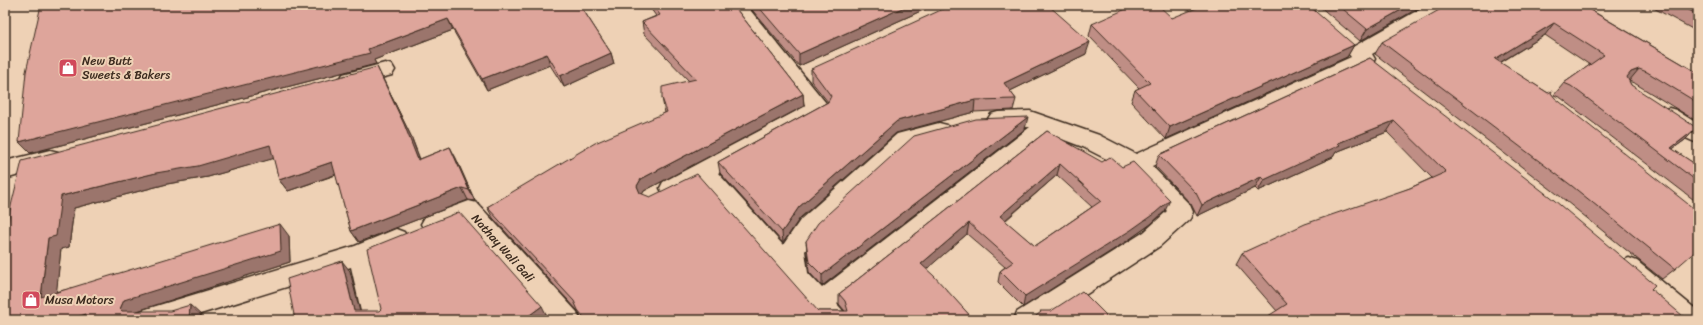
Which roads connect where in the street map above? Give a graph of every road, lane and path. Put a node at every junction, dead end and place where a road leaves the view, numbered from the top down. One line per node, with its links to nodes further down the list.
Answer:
1 (736, 5): 16 (street)
2 (1442, 5): 4 (street)
3 (1342, 38): 4 (street)
4 (1362, 56): 6 (street); 14 (street)
5 (385, 70): 7 (street)
6 (1384, 73)
7 (333, 84)
8 (1653, 106): 12 (street)
9 (981, 120): 11 (street)
10 (960, 125): 20 (street)
11 (1047, 126): 14 (street); 21 (street)
12 (1698, 135)
13 (67, 154): 15 (street)
14 (1136, 164): 26 (street)
15 (5, 170)
16 (702, 171): 17 (street); 20 (street)
17 (653, 198)
18 (360, 254): 22 (street); 23 (street); 24 (street, Nathay Wali Gali)
19 (1612, 254): 27 (street)
20 (796, 277): 21 (street)
21 (820, 303): 25 (street)
22 (146, 320)
23 (375, 320)
24 (568, 320)
25 (835, 320)
26 (1026, 320)
27 (1691, 320)

